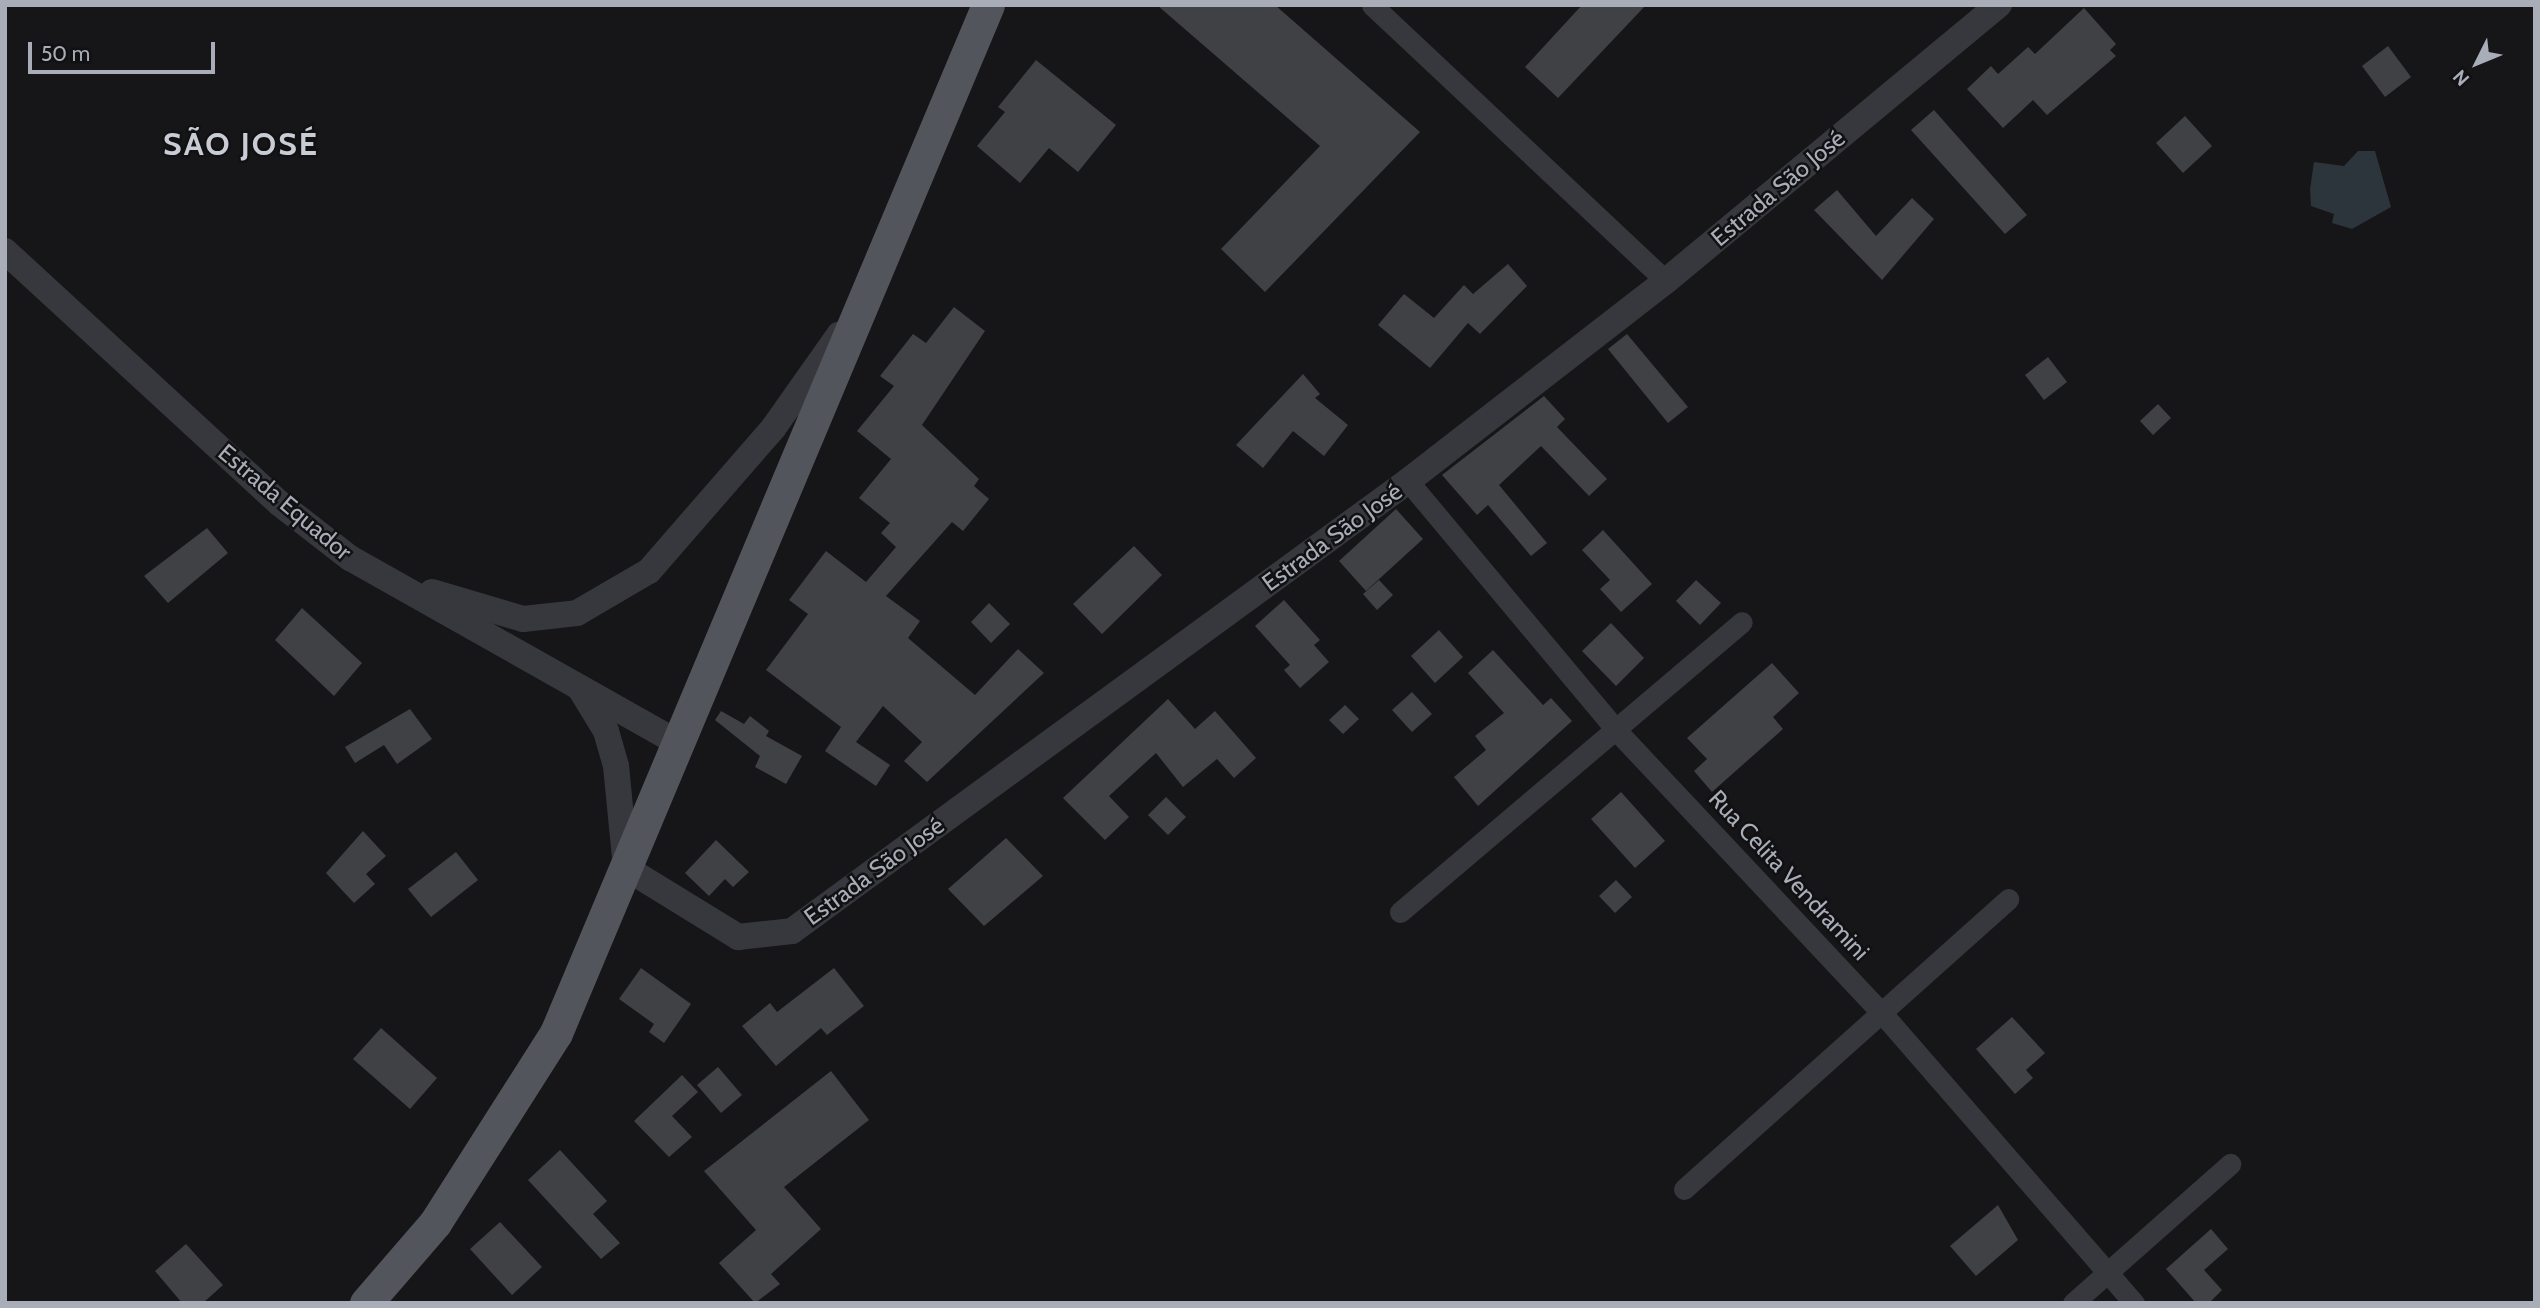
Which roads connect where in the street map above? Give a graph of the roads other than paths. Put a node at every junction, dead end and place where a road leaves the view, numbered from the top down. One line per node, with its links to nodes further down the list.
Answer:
1 (988, 5): 6 (main road)
2 (1372, 5): 5 (street)
3 (1999, 5): 5 (street, Estrada São José)
4 (5, 251): 8 (street, Estrada Equador)
5 (1666, 281): 7 (street, Estrada São José)
6 (861, 304): 8 (street); 12 (main road)
7 (1408, 481): 11 (street, Rua Celita Vendramini); 13 (street, Estrada São José)
8 (350, 558): 10 (street, Estrada Equador)
9 (1742, 622): 11 (street)
10 (581, 690): 12 (street, Estrada Equador); 13 (street)
11 (1615, 729): 15 (street); 16 (street, Rua Celita Vendramini)
12 (677, 742): 13 (main road)
13 (626, 868): 20 (main road)
14 (2008, 899): 16 (street)
15 (1400, 912)
16 (1881, 1012): 18 (street); 19 (street, Rua Celita Vendramini)
17 (2230, 1164): 19 (street)
18 (1684, 1189)
19 (2108, 1272): 21 (street); 22 (street, Rua Celita Vendramini)
20 (366, 1303)
21 (2073, 1303)
22 (2134, 1303)

